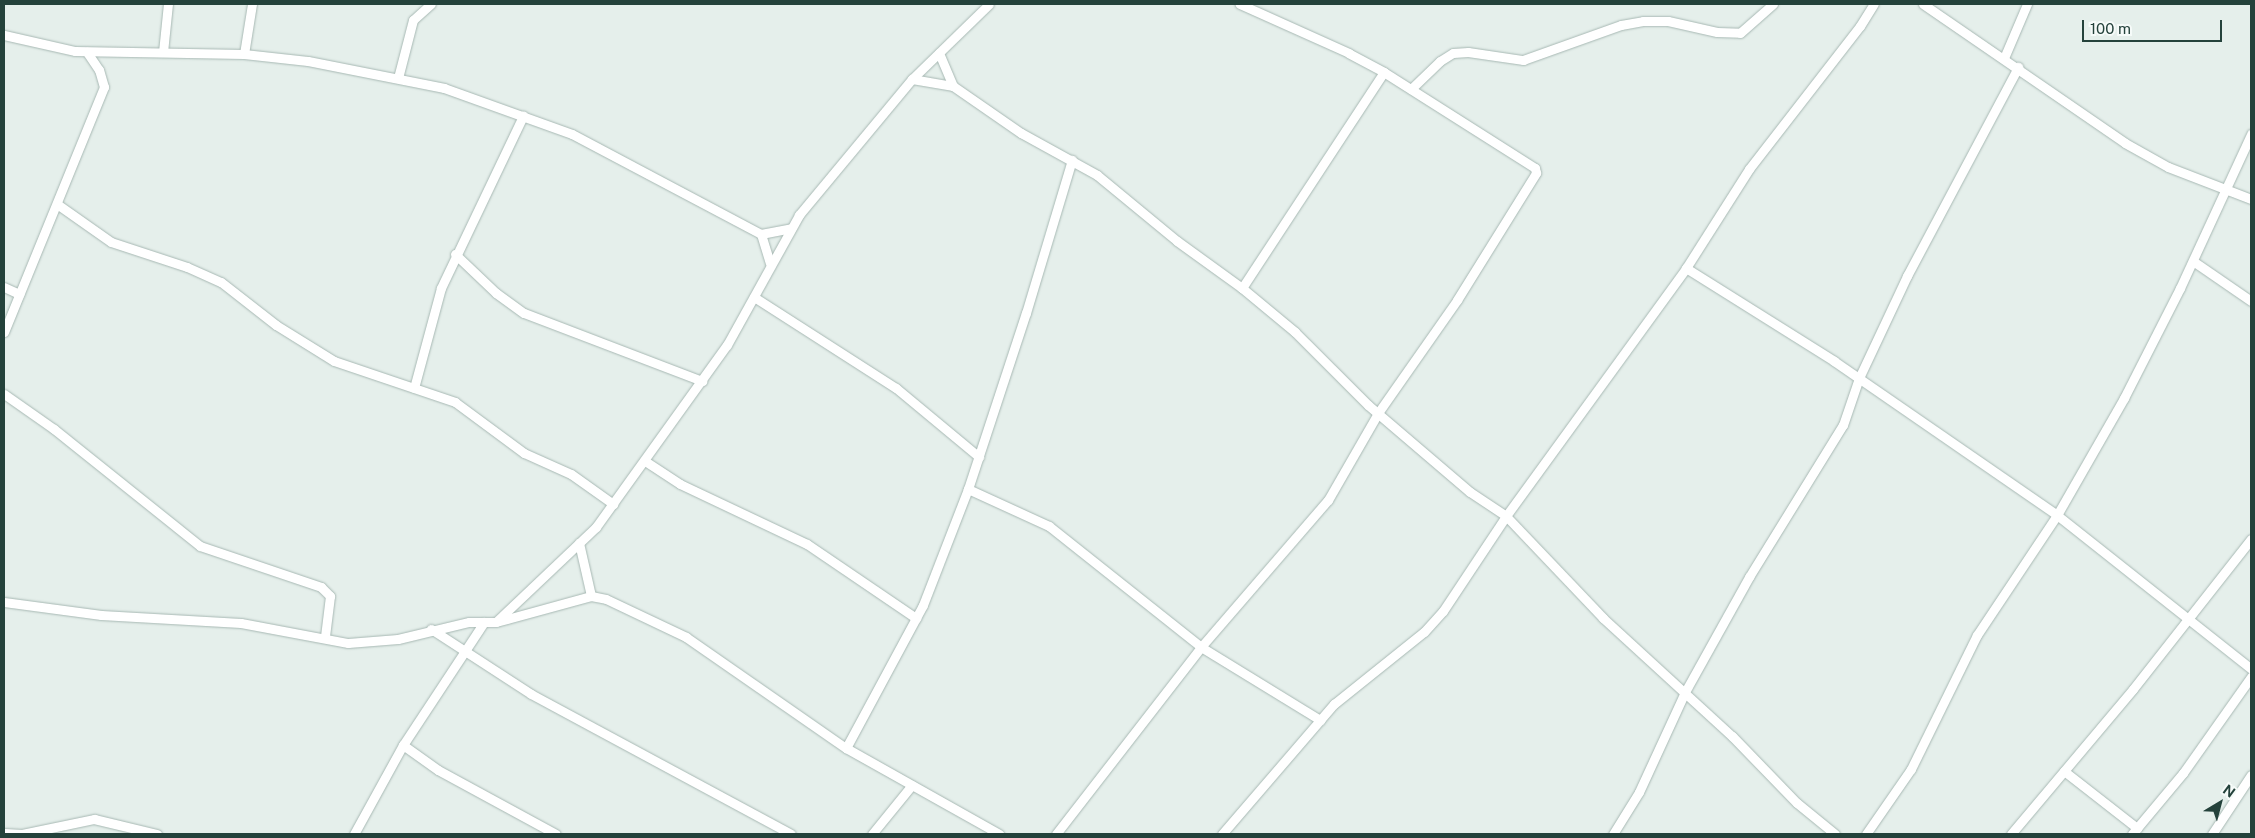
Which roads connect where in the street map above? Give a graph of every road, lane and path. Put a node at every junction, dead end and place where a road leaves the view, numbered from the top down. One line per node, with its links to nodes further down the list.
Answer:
1 (168, 4): 12 (street)
2 (252, 4): 14 (street)
3 (431, 4): 18 (street)
4 (989, 4): 13 (street)
5 (1240, 4): 17 (street)
6 (1773, 4): 21 (street)
7 (1874, 4): 33 (street)
8 (1923, 4): 15 (street)
9 (2027, 4): 15 (street)
10 (4, 35): 11 (street)
11 (87, 52): 12 (street); 27 (street)
12 (162, 52): 14 (street)
13 (939, 53): 19 (street); 20 (street)
14 (244, 54): 18 (street)
15 (2004, 58): 16 (street)
16 (2018, 68): 25 (street); 40 (street)
17 (1384, 72): 21 (street); 35 (street)
18 (398, 78): 22 (street)
19 (912, 79): 20 (street); 28 (street)
20 (953, 86): 24 (street)
21 (1411, 89): 44 (street)
22 (523, 116): 29 (street); 30 (street)
23 (2251, 134): 25 (street)
24 (1072, 160): 35 (street); 45 (street)
25 (2227, 190): 26 (street); 31 (street)
26 (2251, 198)
27 (57, 204): 36 (street); 42 (street)
28 (791, 228): 29 (street); 32 (street)
29 (761, 234): 32 (street)
30 (455, 254): 41 (street); 42 (street)
31 (2193, 261): 38 (street); 49 (street)
32 (770, 263): 37 (street)
33 (1686, 268): 40 (street); 50 (street)
34 (4, 287): 36 (street)
35 (1242, 288): 44 (street)
36 (19, 294): 39 (street)
37 (754, 298): 41 (street); 45 (street)
38 (2251, 301)
39 (4, 332)
40 (1859, 378): 49 (street); 65 (street)
41 (702, 382): 46 (street)
42 (414, 388): 48 (street)
43 (4, 394): 60 (street)
44 (1378, 413): 50 (street); 61 (street)
45 (979, 457): 47 (street)
46 (645, 461): 48 (street); 55 (street)
47 (968, 489): 55 (street); 61 (street)
48 (613, 504): 52 (street)
49 (2057, 515): 56 (street); 85 (street)
50 (1506, 516): 65 (street); 66 (street)
51 (2251, 539): 56 (street)
52 (579, 543): 53 (street); 58 (street)
53 (591, 596): 58 (street); 68 (street)
54 (4, 602): 60 (street)
55 (916, 618): 68 (street)
56 (2188, 618): 63 (street); 69 (street)
57 (484, 622): 58 (street); 59 (street); 62 (street)
58 (496, 622)
59 (431, 629): 60 (street); 62 (street)
60 (325, 636)
61 (1201, 647): 66 (street); 81 (street)
62 (466, 652): 67 (street); 78 (street)
63 (2251, 669)
64 (2251, 677): 72 (street)
65 (1685, 692): 83 (street); 84 (street)
66 (1320, 720): 82 (street)
67 (403, 745): 76 (street); 77 (street)
68 (846, 748): 71 (street)
69 (2064, 771): 72 (street); 86 (street)
70 (2251, 774): 87 (street)
71 (912, 785): 79 (street); 80 (street)
72 (2135, 831)
73 (4, 833): 74 (street)
74 (14, 834): 75 (street)
75 (157, 834)
76 (354, 834)
77 (556, 834)
78 (790, 834)
79 (872, 834)
80 (999, 834)
81 (1056, 834)
82 (1222, 834)
83 (1613, 834)
84 (1835, 834)
85 (1866, 834)
86 (2011, 834)
87 (2212, 834)

